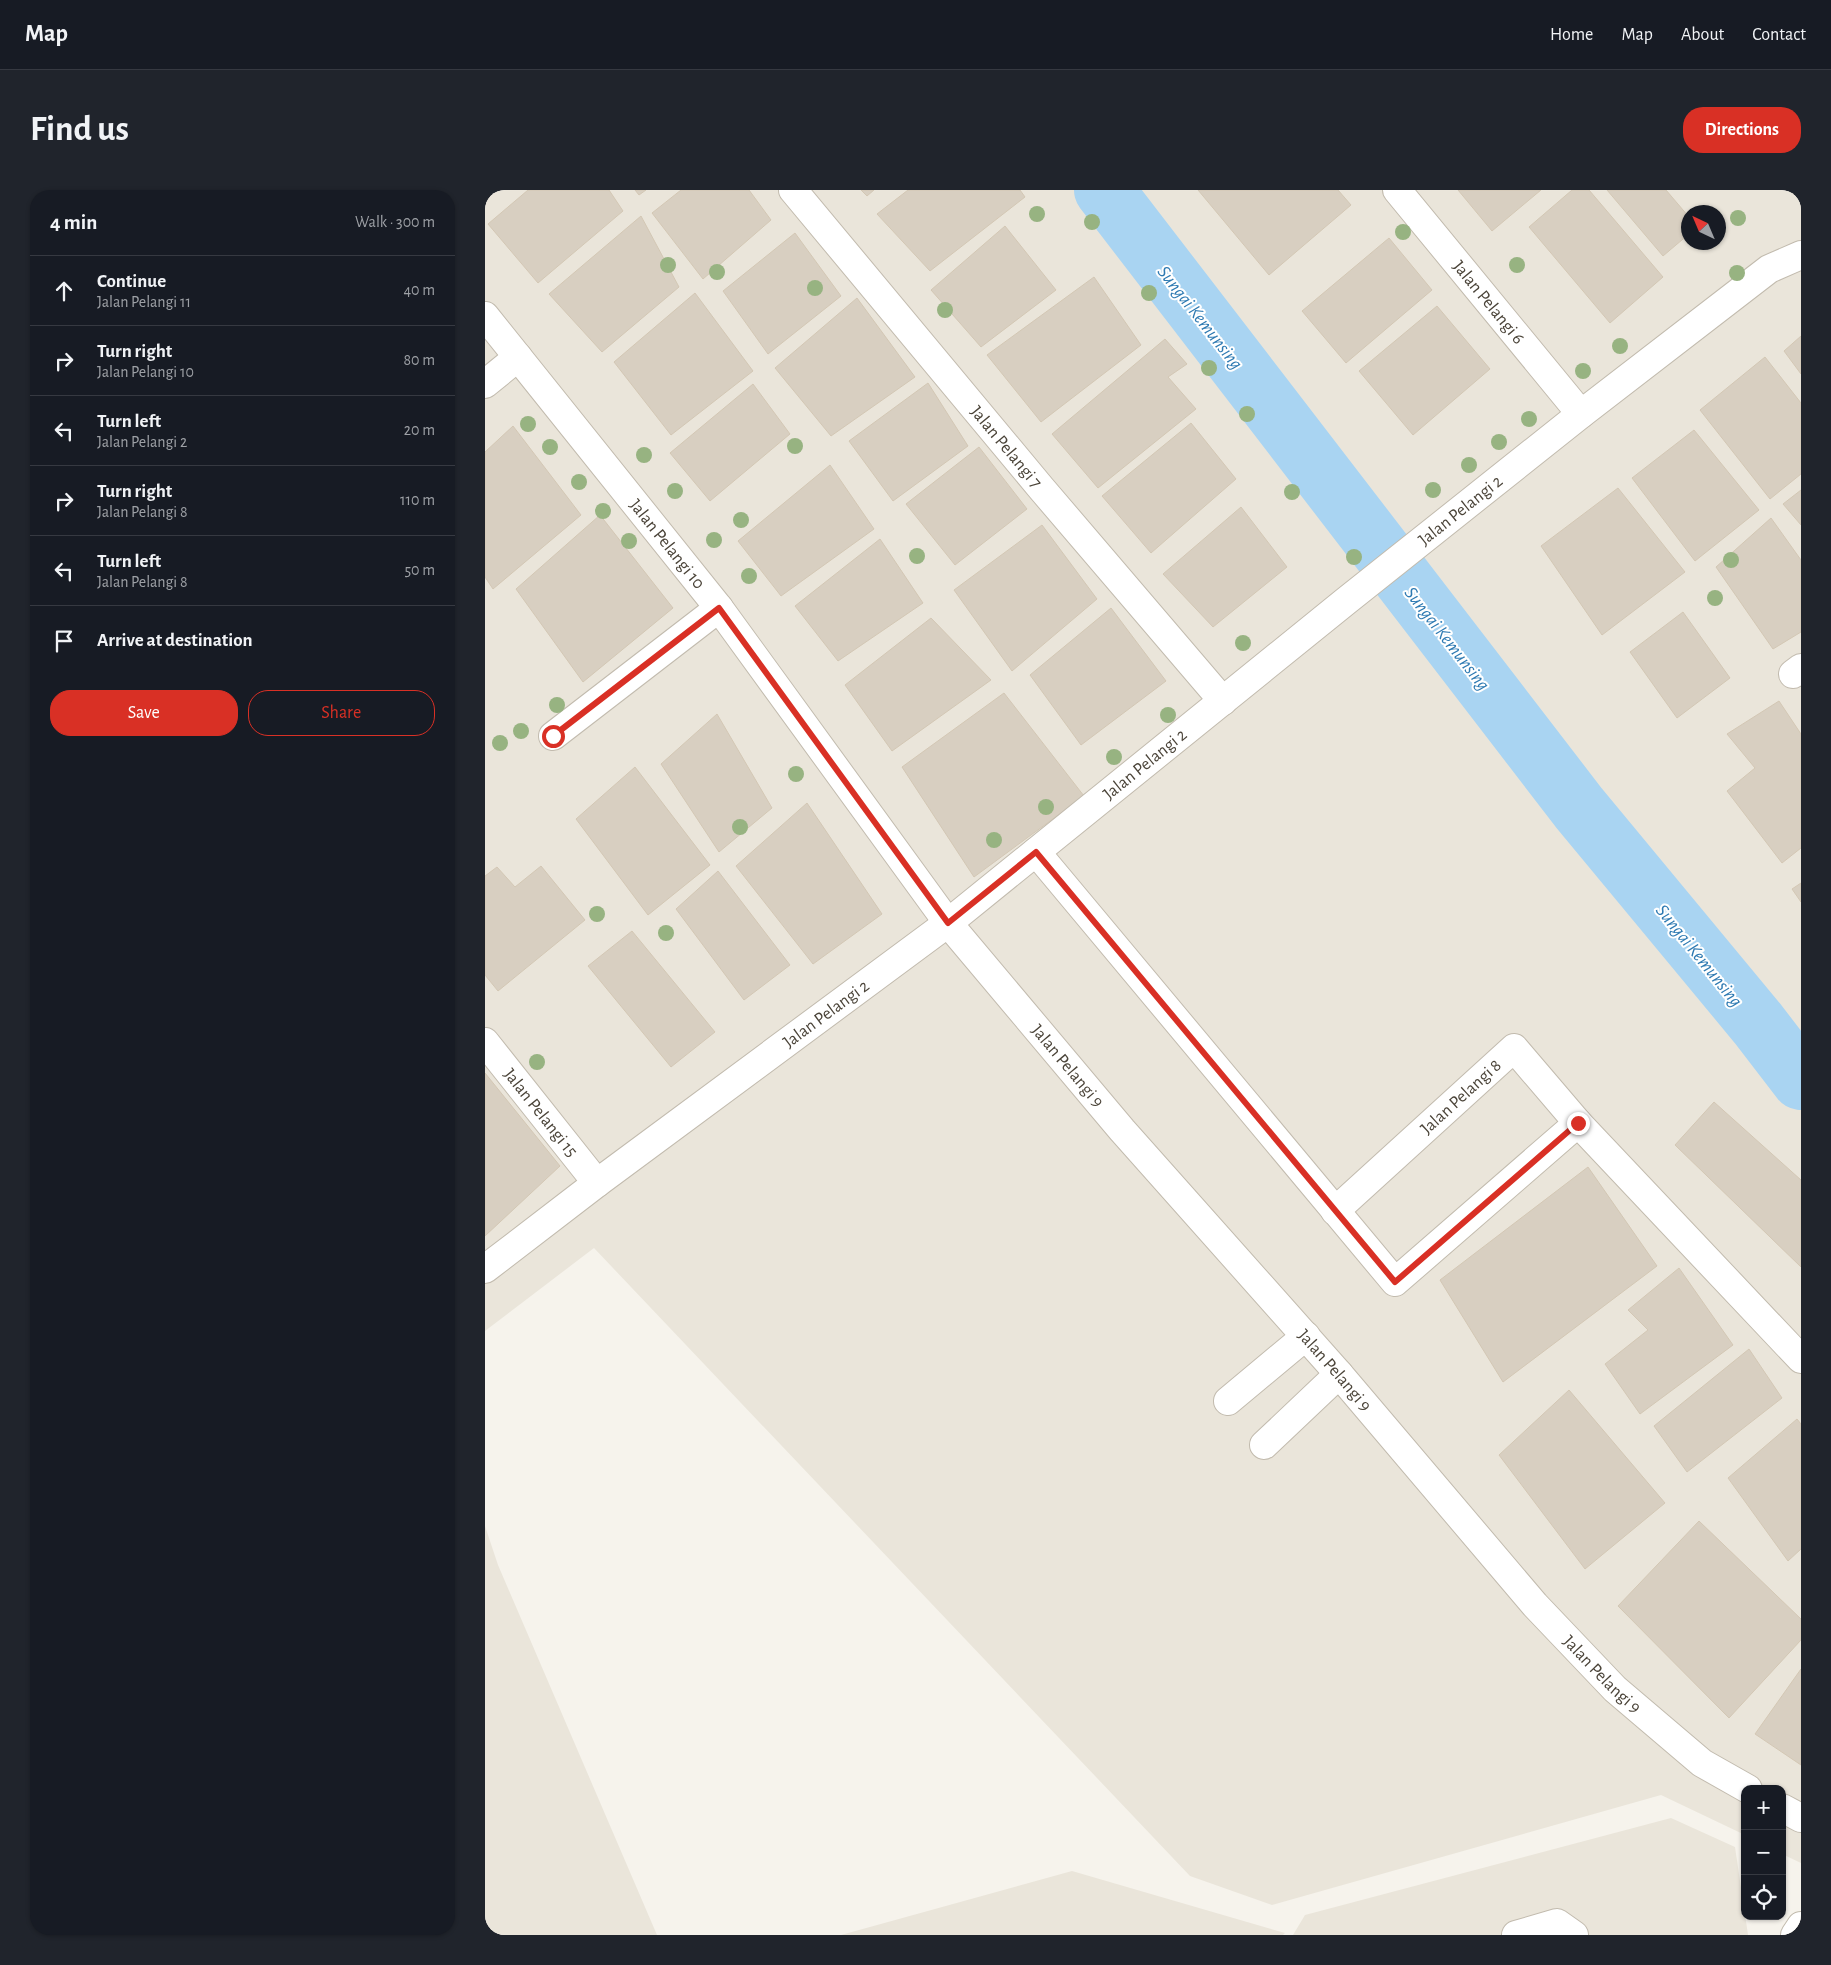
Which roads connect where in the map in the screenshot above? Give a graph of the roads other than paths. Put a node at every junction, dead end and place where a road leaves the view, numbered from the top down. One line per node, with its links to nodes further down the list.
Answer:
1 (793, 190): 9 (street, Jalan Pelangi 7)
2 (1397, 190): 7 (street, Jalan Pelangi 6)
3 (1801, 255): 7 (street, Jalan Pelangi 2)
4 (485, 316): 5 (street, Jalan Pelangi 10)
5 (518, 356): 6 (street); 8 (street, Jalan Pelangi 10)
6 (485, 384)
7 (1581, 414): 9 (street, Jalan Pelangi 2)
8 (719, 608): 10 (street); 12 (street, Jalan Pelangi 10)
9 (1223, 701): 11 (street, Jalan Pelangi 2)
10 (553, 736)
11 (1036, 852): 12 (street, Jalan Pelangi 2); 16 (street)
12 (948, 923): 15 (street, Jalan Pelangi 2); 18 (street, Jalan Pelangi 9)
13 (485, 1042): 15 (street, Jalan Pelangi 15)
14 (1578, 1123): 16 (street); 16 (street, Jalan Pelangi 8); 19 (street, Jalan Pelangi 8)
15 (597, 1183): 17 (street, Jalan Pelangi 2)
16 (1335, 1211)
17 (485, 1268)
18 (1305, 1336): 20 (street, Jalan Pelangi 9); 21 (street)
19 (1801, 1359)
20 (1339, 1374): 22 (street); 23 (street, Jalan Pelangi 9)
21 (1228, 1401)
22 (1263, 1445)
23 (1741, 1785)
24 (1786, 1810): 25 (street)
25 (1801, 1818)
26 (1801, 1926): 29 (street)
27 (1516, 1935): 28 (street)
28 (1574, 1935)
29 (1795, 1935)

